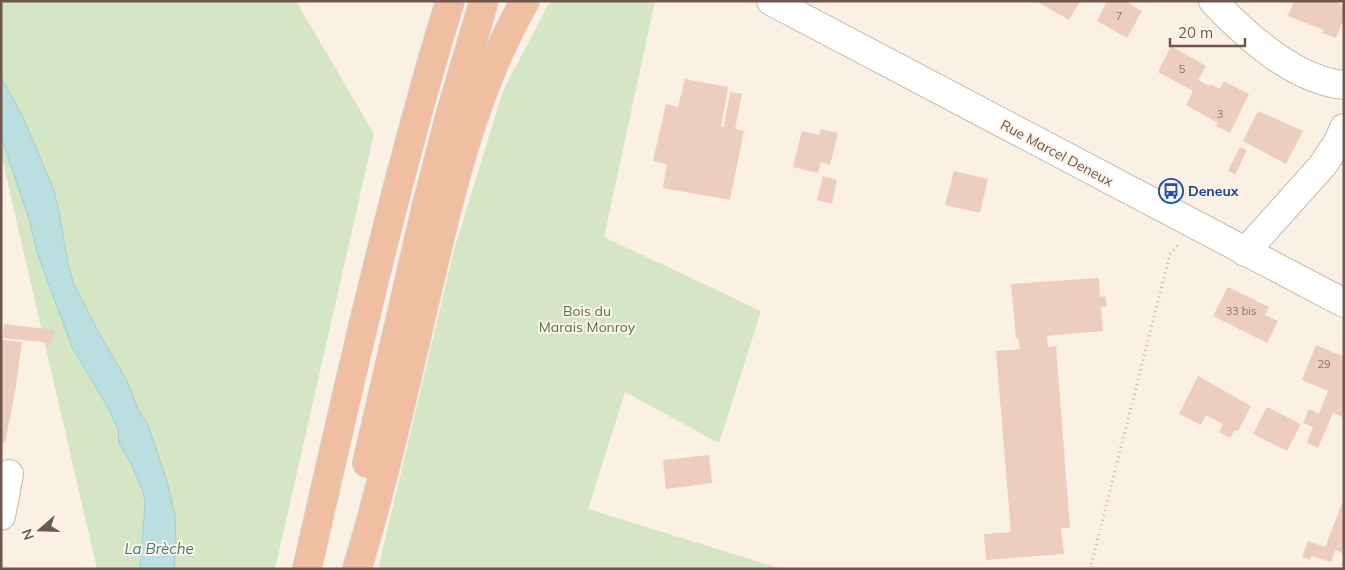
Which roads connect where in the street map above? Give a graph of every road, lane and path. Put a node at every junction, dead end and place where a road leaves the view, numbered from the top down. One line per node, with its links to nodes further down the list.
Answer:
1 (442, 1): 7 (street)
2 (450, 1): 7 (highway)
3 (484, 1): 16 (highway)
4 (525, 1): 17 (highway)
5 (771, 1): 10 (street, Rue Marcel Deneux)
6 (1213, 1): 8 (street)
7 (438, 40): 15 (highway)
8 (1344, 85)
9 (1344, 128): 11 (street)
10 (1194, 225): 11 (street, Rue Marcel Deneux); 18 (path)
11 (1245, 252): 12 (street, Rue Marcel Deneux)
12 (1344, 304)
13 (9, 474): 14 (street)
14 (1, 516)
15 (307, 569)
16 (342, 569)
17 (357, 569)
18 (1090, 569)

